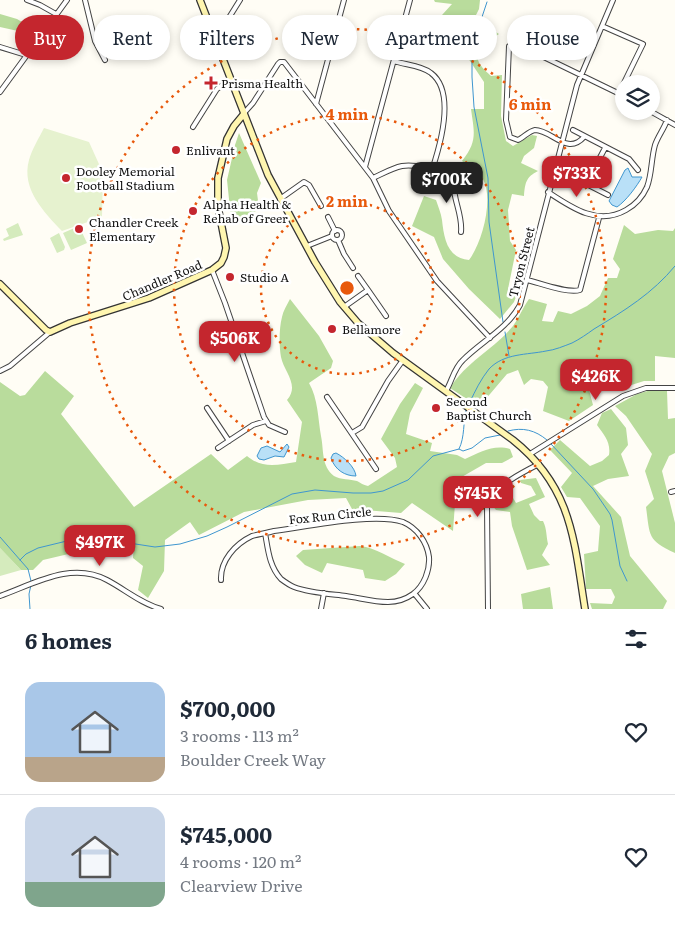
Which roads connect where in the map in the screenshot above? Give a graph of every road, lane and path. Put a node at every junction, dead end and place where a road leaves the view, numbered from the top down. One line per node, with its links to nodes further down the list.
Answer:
1 (27, 0): 9 (street)
2 (67, 0): 9 (street)
3 (85, 0): 13 (street)
4 (200, 0): 10 (street)
5 (240, 0): 11 (street)
6 (344, 0): 24 (street)
7 (410, 0): 18 (street)
8 (613, 0): 12 (street, Tryon Street)
9 (56, 14)
10 (206, 15)
11 (231, 15)
12 (602, 26): 19 (street, Tryon Street); 20 (street)
13 (94, 37)
14 (0, 47): 15 (street)
15 (15, 52)
16 (22, 60): 23 (street)
17 (222, 60): 21 (street)
18 (394, 61): 34 (street); 35 (street)
19 (581, 74): 22 (street); 32 (street, Tryon Street); 32 (street)
20 (628, 75)
21 (230, 80): 25 (street); 29 (street)
22 (615, 91)
23 (0, 92)
24 (316, 104): 25 (street); 34 (street)
25 (243, 115): 44 (street); 54 (street, Chandler Road)
26 (660, 116): 27 (street)
27 (667, 120): 28 (street); 47 (street)
28 (675, 125)
29 (193, 127)
30 (573, 130): 31 (street)
31 (584, 137): 32 (street); 33 (street)
32 (561, 142): 42 (street, Tryon Street)
33 (605, 148): 36 (street); 41 (street)
34 (365, 167): 39 (street)
35 (432, 170): 38 (street); 39 (street)
36 (638, 170)
37 (566, 173): 41 (street)
38 (454, 177): 40 (street); 49 (street)
39 (373, 178): 62 (street)
40 (464, 180)
41 (586, 184): 43 (street)
42 (548, 192): 47 (street); 56 (street, Tryon Street)
43 (608, 195)
44 (280, 199): 45 (street); 52 (street)
45 (321, 206)
46 (328, 217): 48 (street)
47 (599, 218): 56 (street)
48 (335, 231): 50 (street); 51 (street)
49 (460, 232)
50 (332, 236): 51 (street); 52 (street)
51 (338, 240): 53 (street)
52 (306, 246): 59 (street)
53 (353, 268)
54 (212, 270): 61 (street, Chandler Road); 69 (street)
55 (358, 276): 58 (street)
56 (527, 280): 62 (street, Tryon Street)
57 (0, 284): 61 (street)
58 (368, 290): 59 (street); 60 (street)
59 (344, 307): 63 (street)
60 (386, 316)
61 (50, 332): 64 (street, Chandler Road)
62 (490, 338): 66 (street, Tryon Street)
63 (403, 360): 66 (street); 71 (street)
64 (0, 371)
65 (675, 388): 74 (street)
66 (446, 391): 74 (street)
67 (327, 397): 71 (street)
68 (207, 408): 72 (street)
69 (266, 421): 70 (street); 72 (street)
70 (285, 432)
71 (352, 433): 76 (street)
72 (229, 441): 73 (street)
73 (218, 448)
74 (530, 454): 75 (street)
75 (539, 464): 85 (street); 86 (street)
76 (376, 469)
77 (266, 533): 78 (street, Fox Run Circle); 79 (street); 80 (street, Fox Run Circle)
78 (222, 580)
79 (324, 593): 80 (street); 83 (street)
80 (414, 594): 84 (street)
81 (0, 596): 82 (street)
82 (161, 609)
83 (321, 609)
84 (427, 609)
85 (488, 609)
86 (585, 609)

